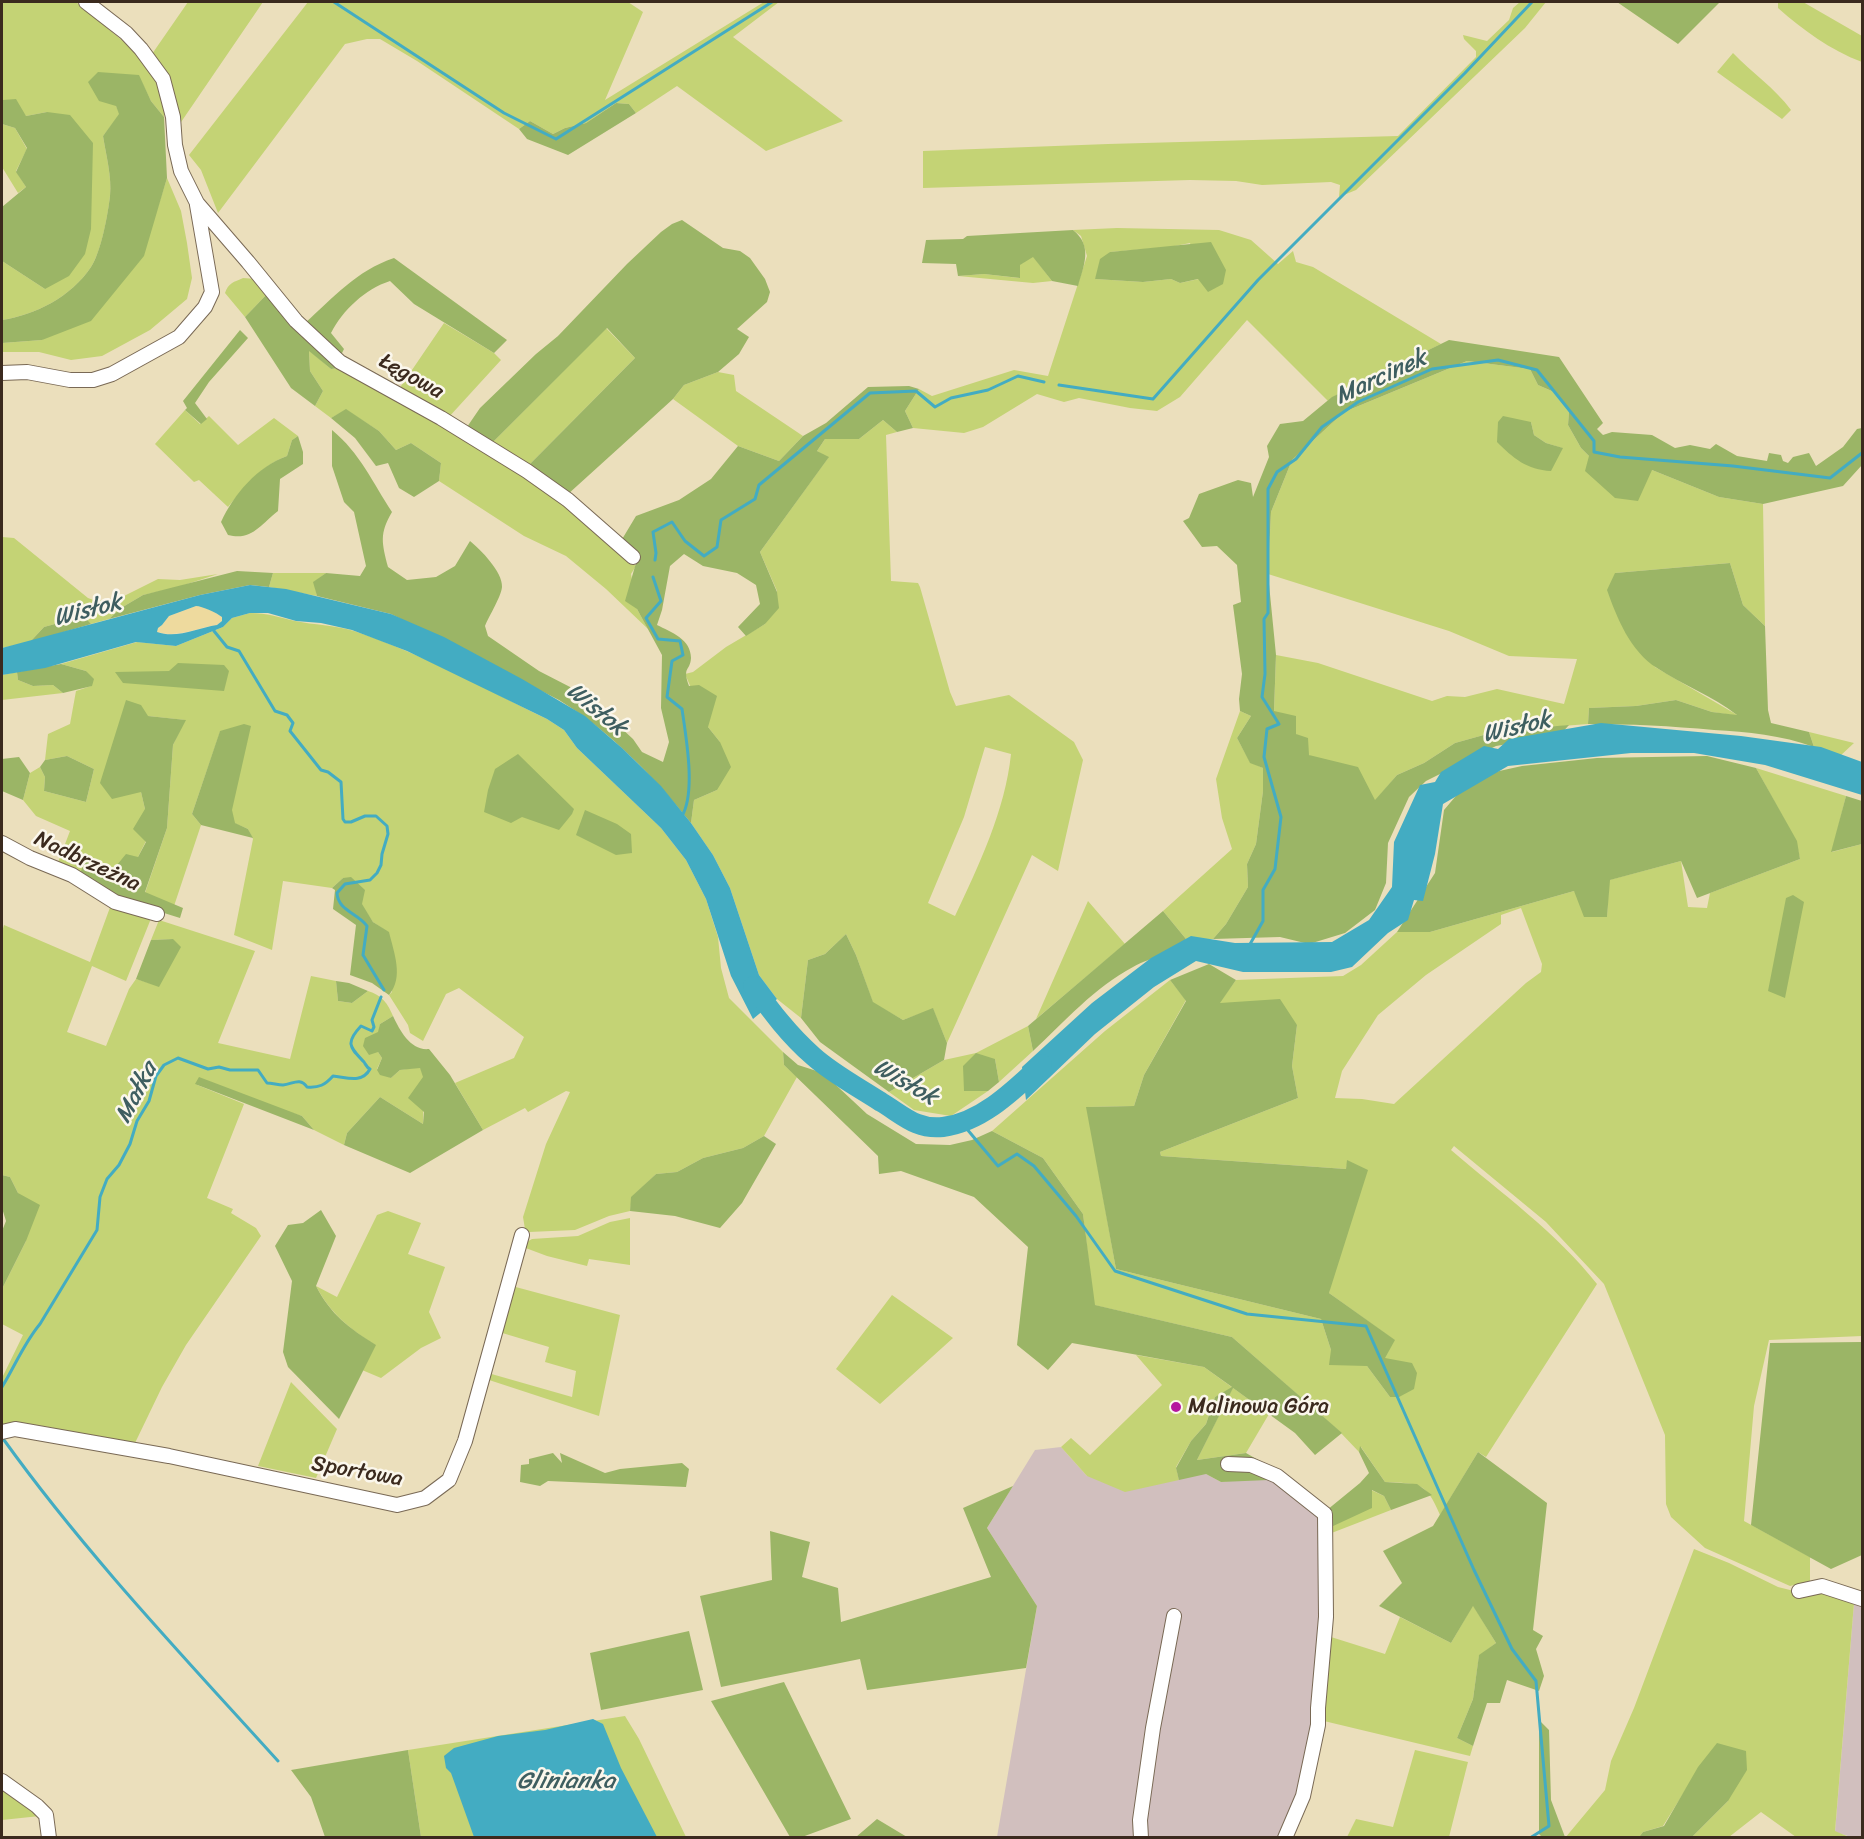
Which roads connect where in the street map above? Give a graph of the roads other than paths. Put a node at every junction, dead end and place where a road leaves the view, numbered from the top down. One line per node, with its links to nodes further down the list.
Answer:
1 (86, 2): 2 (street, Łęgowa)
2 (197, 203): 3 (street, Łęgowa); 4 (street, Łęgowa)
3 (2, 373)
4 (633, 557)
5 (2, 843): 6 (street, Nadbrzeżna)
6 (157, 914)
7 (522, 1235): 8 (street, Sportowa)
8 (2, 1432)
9 (1228, 1464): 16 (street)
10 (1799, 1591): 11 (street)
11 (1863, 1599)
12 (1174, 1616): 15 (street)
13 (2, 1781): 14 (street)
14 (49, 1838)
15 (1141, 1838)
16 (1285, 1838)

